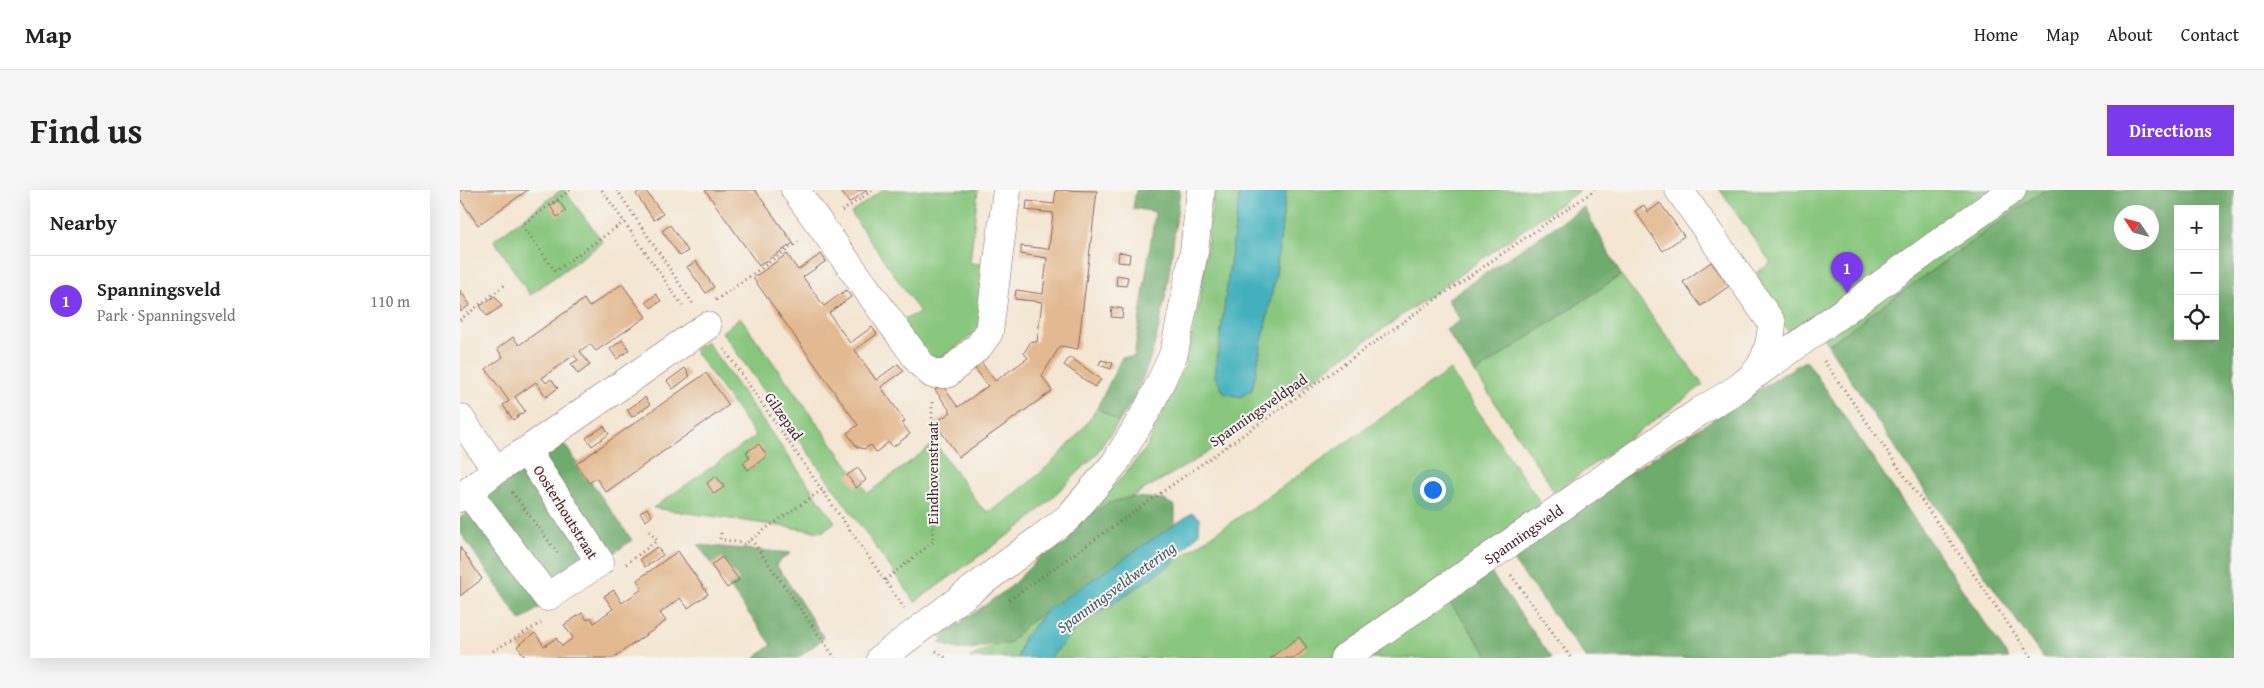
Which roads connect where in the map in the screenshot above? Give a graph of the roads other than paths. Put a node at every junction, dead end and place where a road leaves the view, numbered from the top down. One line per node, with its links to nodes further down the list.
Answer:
1 (795, 190): 2 (street)
2 (1007, 190)
3 (1201, 190): 12 (street)
4 (1679, 190): 7 (street, Spanningsveld)
5 (2012, 190): 7 (street, Spanningsveld)
6 (702, 323): 9 (street, Oosterhoutstraat)
7 (1753, 377): 13 (street, Spanningsveld)
8 (460, 418): 10 (street)
9 (526, 451): 10 (street, Oosterhoutstraat); 11 (street, Oosterhoutstraat)
10 (496, 470): 11 (street, Oosterhoutstraat)
11 (464, 495)
12 (881, 658)
13 (1344, 658)

